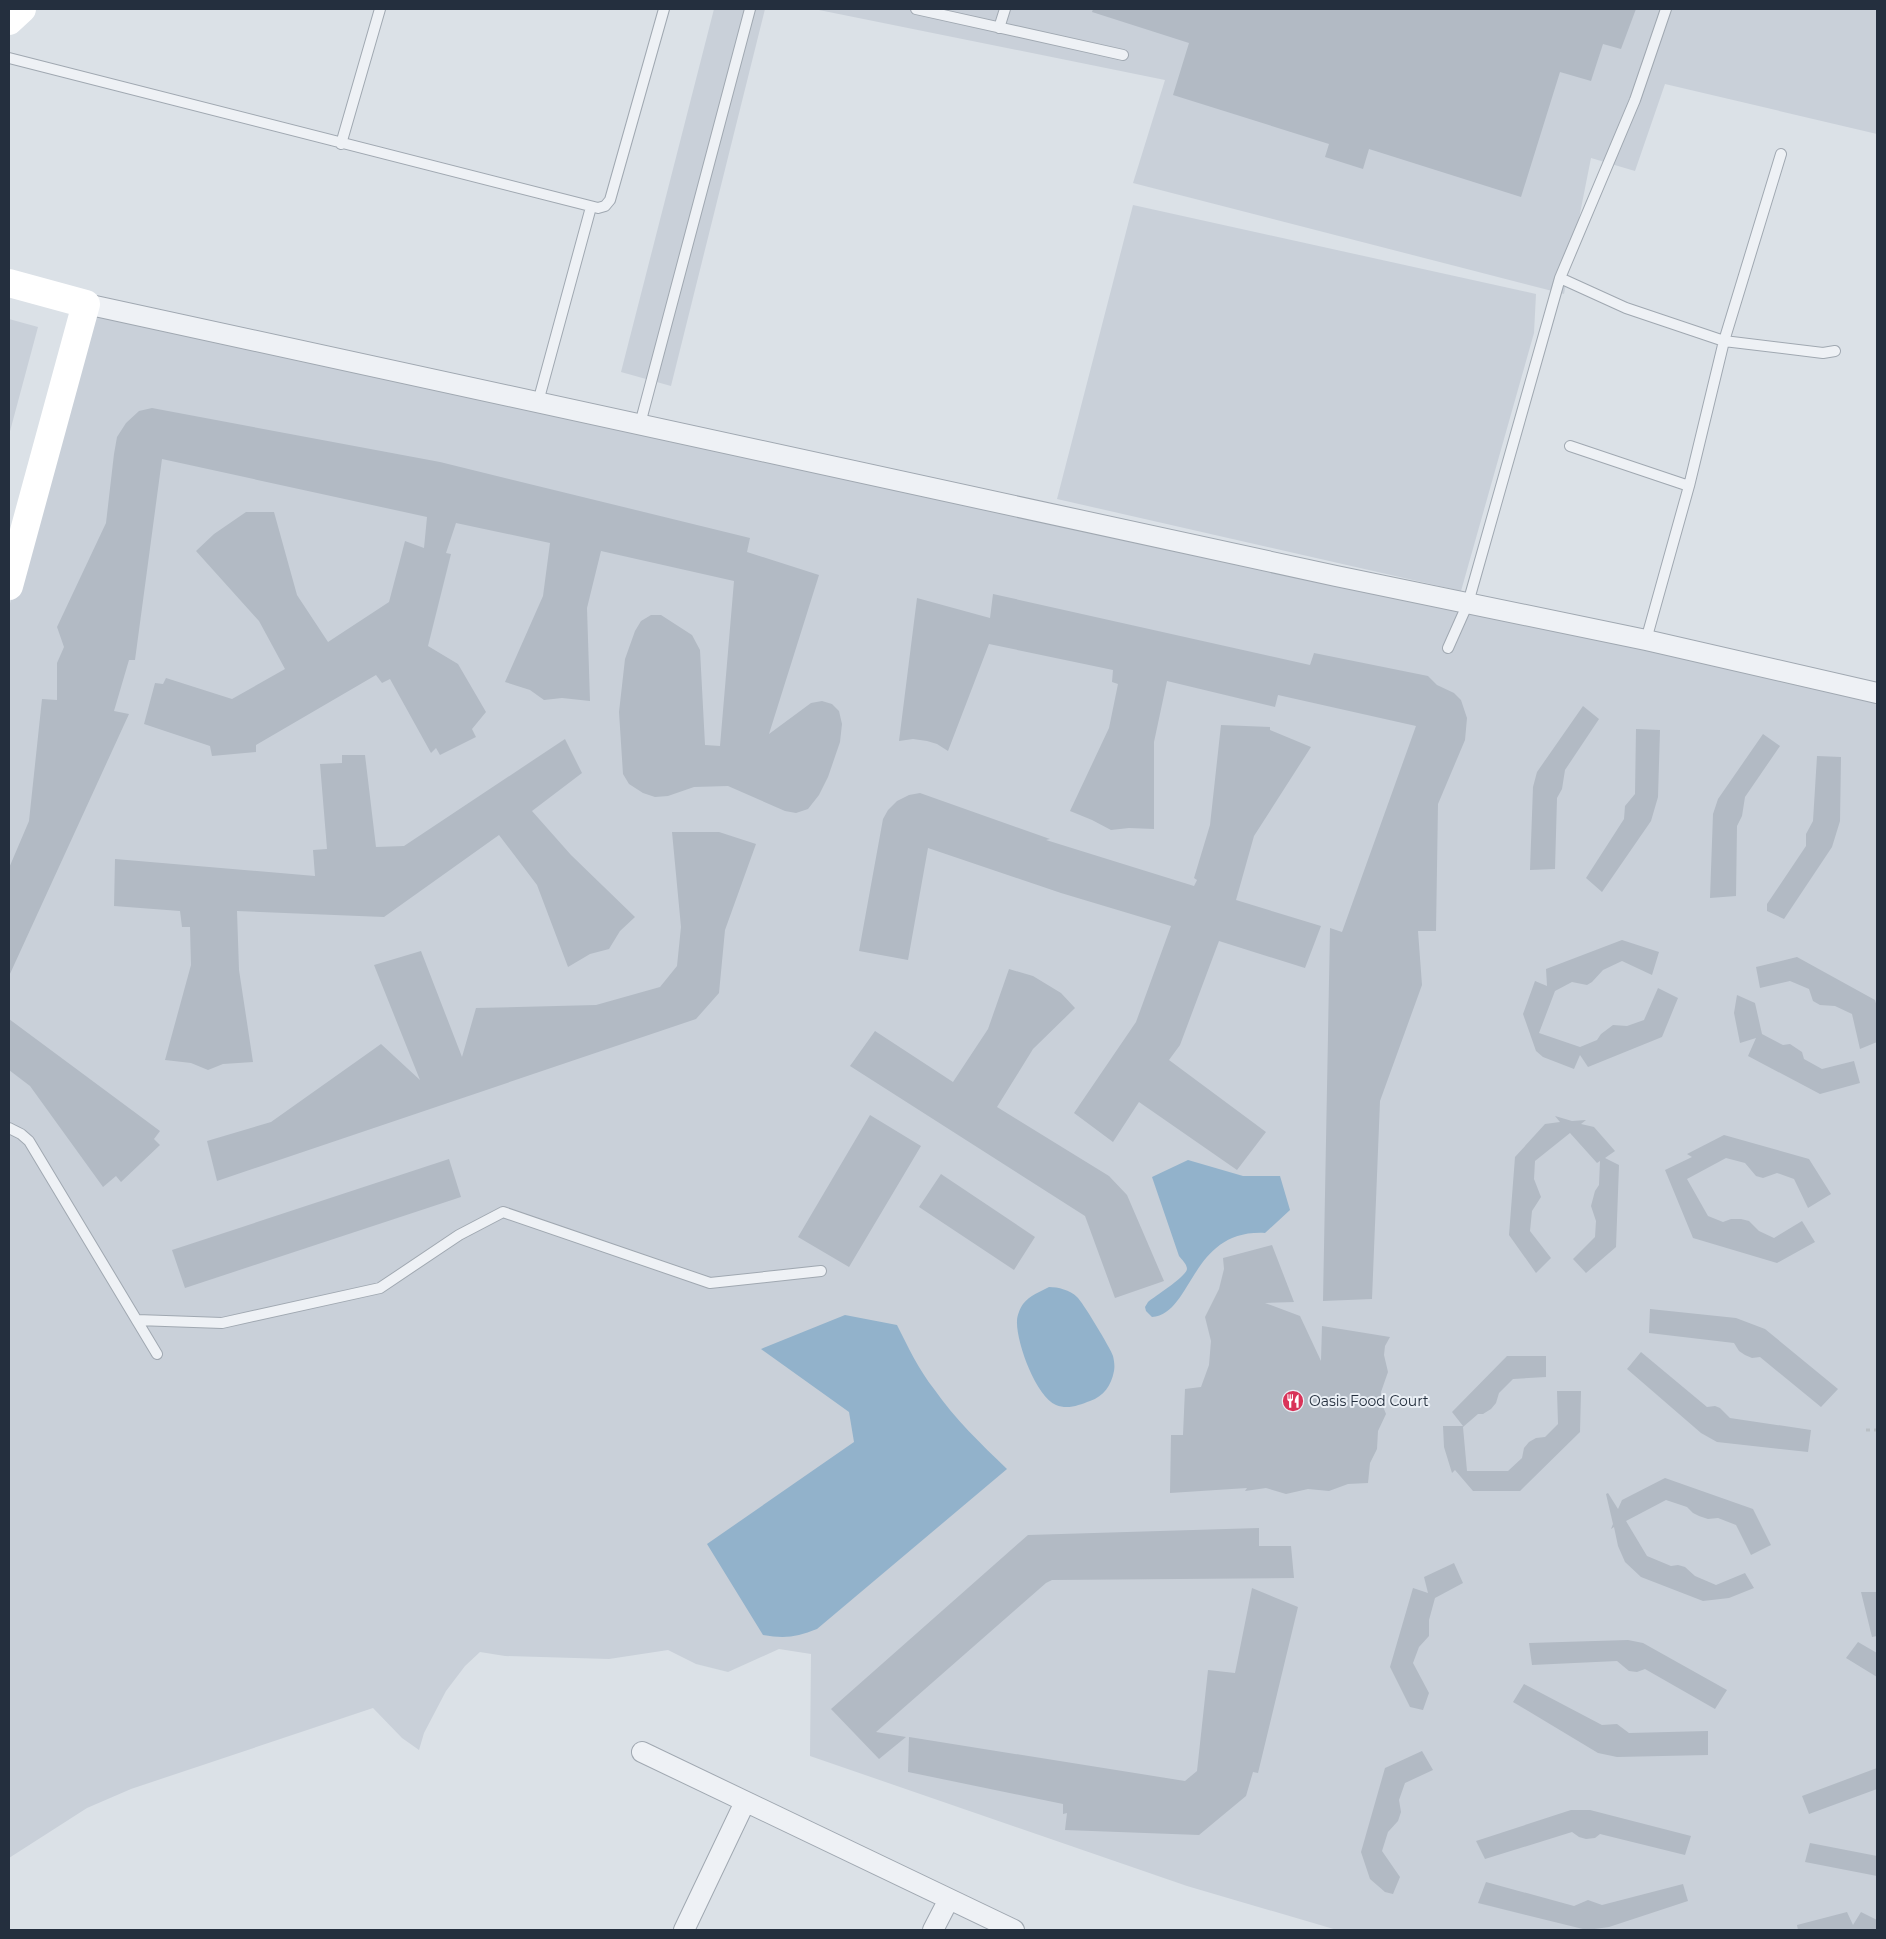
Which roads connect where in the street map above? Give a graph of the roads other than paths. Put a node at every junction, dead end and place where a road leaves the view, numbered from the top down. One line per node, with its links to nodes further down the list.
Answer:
1 (22, 9): 8 (street)
2 (380, 9): 12 (lane)
3 (664, 9): 14 (lane)
4 (750, 9): 21 (lane)
5 (916, 9): 9 (lane)
6 (1005, 9): 9 (lane)
7 (1666, 9): 15 (lane)
8 (9, 22)
9 (999, 28): 10 (lane)
10 (1123, 55)
11 (9, 58): 12 (lane)
12 (341, 144): 14 (lane)
13 (1781, 154): 18 (lane)
14 (591, 207): 20 (lane)
15 (1560, 278): 18 (lane); 25 (lane)
16 (9, 283): 17 (street)
17 (86, 304): 20 (street); 24 (street)
18 (1724, 341): 19 (lane); 23 (lane)
19 (1835, 351)
20 (538, 402): 21 (street)
21 (640, 424): 25 (street)
22 (1570, 446): 23 (lane)
23 (1689, 486): 26 (lane)
24 (9, 586)
25 (1468, 603): 26 (street); 27 (lane)
26 (1646, 640): 28 (street)
27 (1448, 648)
28 (1877, 693)
29 (9, 1128): 31 (lane)
30 (822, 1271): 31 (lane)
31 (137, 1320): 32 (lane)
32 (157, 1354)
33 (642, 1752): 34 (street)
34 (744, 1802): 35 (street); 36 (street)
35 (949, 1899): 37 (street); 38 (street)
36 (684, 1930)
37 (933, 1930)
38 (1014, 1930)

